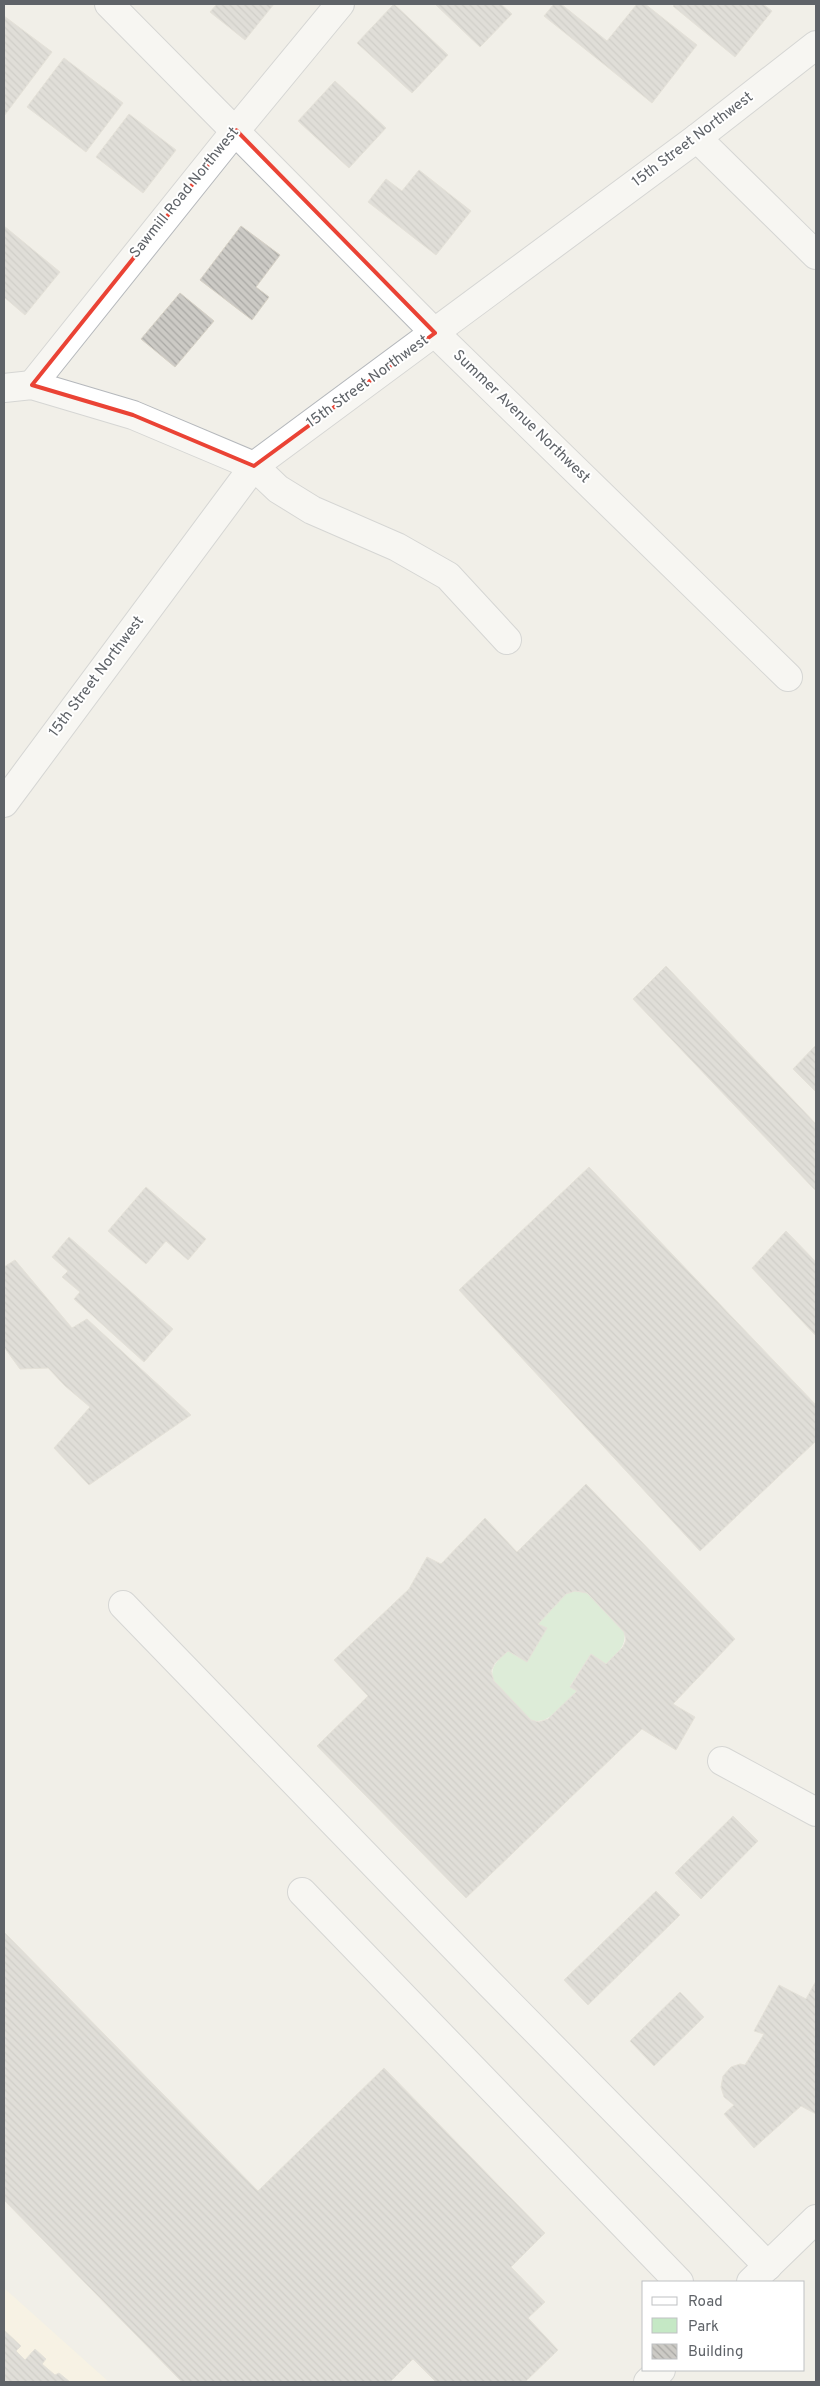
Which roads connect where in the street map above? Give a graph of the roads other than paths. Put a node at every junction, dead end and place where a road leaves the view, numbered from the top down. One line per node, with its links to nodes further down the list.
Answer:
1 (109, 4): 4 (street, Summer Avenue Northwest)
2 (340, 4): 4 (street, Sawmill Road Northwest)
3 (816, 45): 5 (street, 15th Street Northwest)
4 (236, 130): 7 (street, Summer Avenue Northwest); 8 (street, Sawmill Road Northwest)
5 (697, 138): 6 (street); 7 (street, 15th Street Northwest)
6 (816, 255)
7 (435, 333): 10 (street, 15th Street Northwest); 12 (street, Summer Avenue Northwest)
8 (32, 385): 9 (street); 10 (street)
9 (4, 388)
10 (254, 466): 11 (street); 13 (street, 15th Street Northwest)
11 (507, 640)
12 (788, 677)
13 (4, 803)
14 (123, 1605): 19 (street)
15 (722, 1761): 16 (street)
16 (816, 1812)
17 (302, 1892): 20 (street)
18 (816, 2218): 19 (street)
19 (760, 2274)
20 (678, 2281)
21 (660, 2371): 22 (street)
22 (648, 2382)

